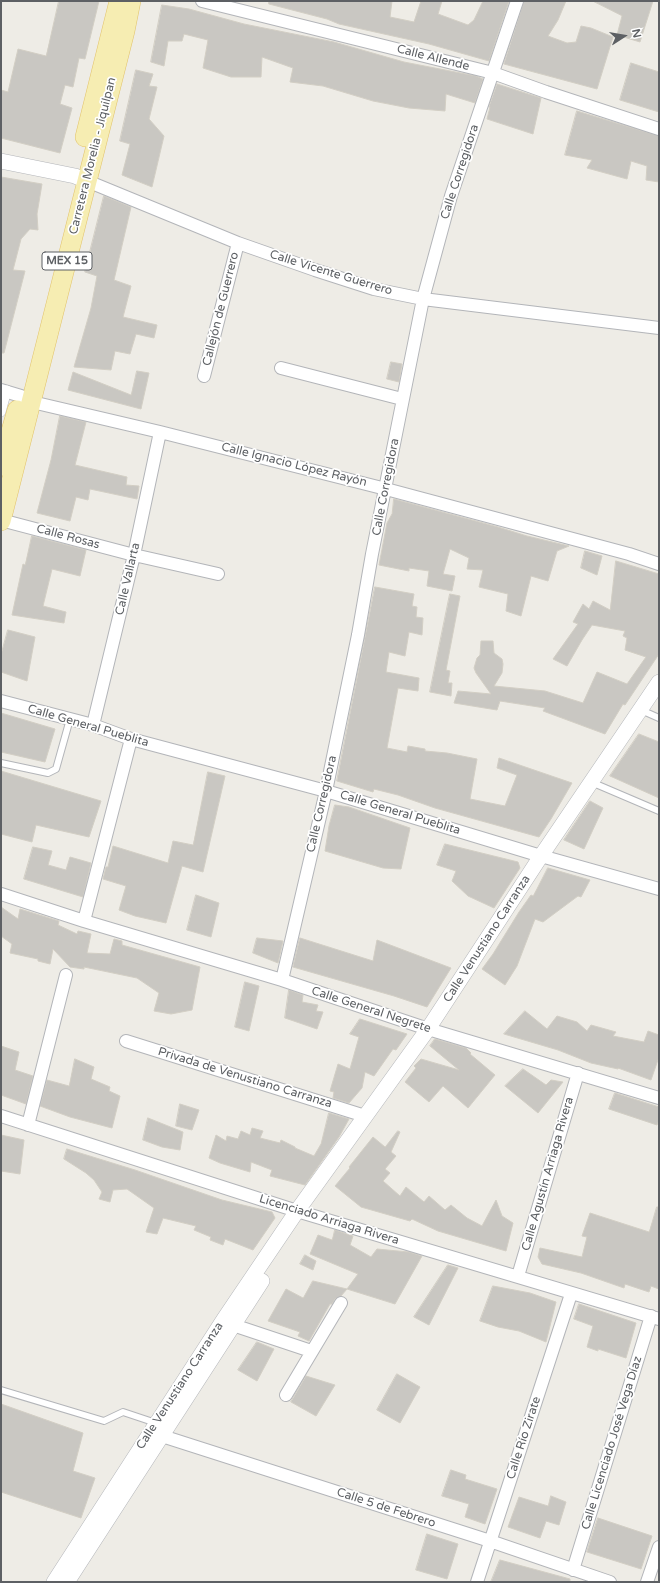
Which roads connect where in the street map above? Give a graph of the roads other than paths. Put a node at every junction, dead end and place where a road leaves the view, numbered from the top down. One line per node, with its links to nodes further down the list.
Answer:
1 (141, 1): 5 (main road)
2 (202, 1): 6 (street, Calle Allende)
3 (517, 1): 6 (street, Calle Corregidora)
4 (121, 3): 5 (main road, Carretera Morelia - Jiquilpan / MEX 15); 9 (main road, Carretera Morelia - Jiquilpan / MEX 15)
5 (125, 31): 9 (main road, Carretera Morelia - Jiquilpan / MEX 15)
6 (493, 73): 7 (street, Calle Allende); 11 (street, Calle Corregidora)
7 (659, 129)
8 (1, 161): 9 (street)
9 (81, 179): 10 (street, Calle Vicente Guerrero); 15 (main road, Carretera Morelia - Jiquilpan / MEX 15)
10 (238, 243): 11 (street, Calle Vicente Guerrero); 14 (street, Callejón de Guerrero)
11 (423, 299): 12 (street, Calle Vicente Guerrero); 16 (street, Calle Corregidora)
12 (659, 328)
13 (281, 368): 16 (street)
14 (204, 376)
15 (15, 394): 17 (street); 18 (street, Calle Ignacio López Rayón); 19 (main road, Carretera Morelia - Jiquilpan / MEX 15); 21 (main road, Carretera Morelia - Jiquilpan / MEX 15)
16 (402, 399): 20 (street, Calle Corregidora)
17 (1, 412)
18 (160, 432): 20 (street, Calle Ignacio López Rayón); 22 (street, Calle Vallarta)
19 (1, 466)
20 (386, 488): 23 (street, Calle Ignacio López Rayón); 34 (street, Calle Corregidora)
21 (1, 520): 22 (street, Calle Rosas)
22 (134, 555): 24 (street, Calle Rosas); 30 (street, Calle Vallarta)
23 (659, 564)
24 (218, 574)
25 (659, 682): 27 (street, Calle Venustiano Carranza)
26 (1, 701): 29 (street, Calle General Pueblita)
27 (639, 709): 28 (lane); 33 (street, Calle Venustiano Carranza)
28 (659, 718)
29 (70, 719): 30 (street, Calle General Pueblita); 32 (lane)
30 (94, 725): 31 (street, Calle General Pueblita)
31 (131, 739): 34 (street, Calle General Pueblita); 39 (street)
32 (1, 763)
33 (591, 782): 35 (lane); 36 (street, Calle Venustiano Carranza)
34 (326, 791): 36 (street, Calle General Pueblita); 41 (street, Calle Corregidora)
35 (659, 811)
36 (541, 856): 37 (street, Calle General Pueblita); 42 (street, Calle Venustiano Carranza)
37 (659, 889)
38 (1, 894): 39 (street, Calle General Negrete)
39 (84, 921): 41 (street, Calle General Negrete)
40 (66, 975): 48 (street)
41 (282, 980): 42 (street, Calle General Negrete)
42 (428, 1029): 44 (street, Calle General Negrete); 47 (street, Calle Venustiano Carranza)
43 (126, 1041): 47 (street, Privada de Venustiano Carranza)
44 (578, 1073): 45 (street, Calle General Negrete); 50 (street, Calle Agustín Arriaga Rivera)
45 (659, 1098)
46 (1, 1116): 48 (street, Licenciado Arriaga Rivera)
47 (365, 1116): 49 (street, Calle Venustiano Carranza)
48 (28, 1125): 49 (street, Licenciado Arriaga Rivera)
49 (301, 1212): 50 (street, Licenciado Arriaga Rivera); 54 (street, Calle Venustiano Carranza)
50 (518, 1276): 51 (street, Licenciado Arriaga Rivera)
51 (571, 1294): 53 (street, Licenciado Arriaga Rivera); 59 (street, Calle Río Zirate)
52 (341, 1302): 55 (street)
53 (655, 1318): 61 (street, Calle Licenciado José Vega Díaz)
54 (229, 1322): 55 (street); 58 (street, Calle Venustiano Carranza)
55 (311, 1351): 57 (street)
56 (1, 1390): 58 (lane)
57 (286, 1395)
58 (159, 1429): 59 (street, Calle 5 de Febrero); 62 (street, Calle Venustiano Carranza); 63 (street, Calle Venustiano Carranza)
59 (490, 1541): 61 (street, Calle 5 de Febrero); 64 (street, Calle Río Zirate)
60 (659, 1547): 66 (street)
61 (573, 1570): 65 (street, Calle 5 de Febrero)
62 (54, 1582)
63 (67, 1582)
64 (477, 1582)
65 (610, 1582)
66 (647, 1582)

